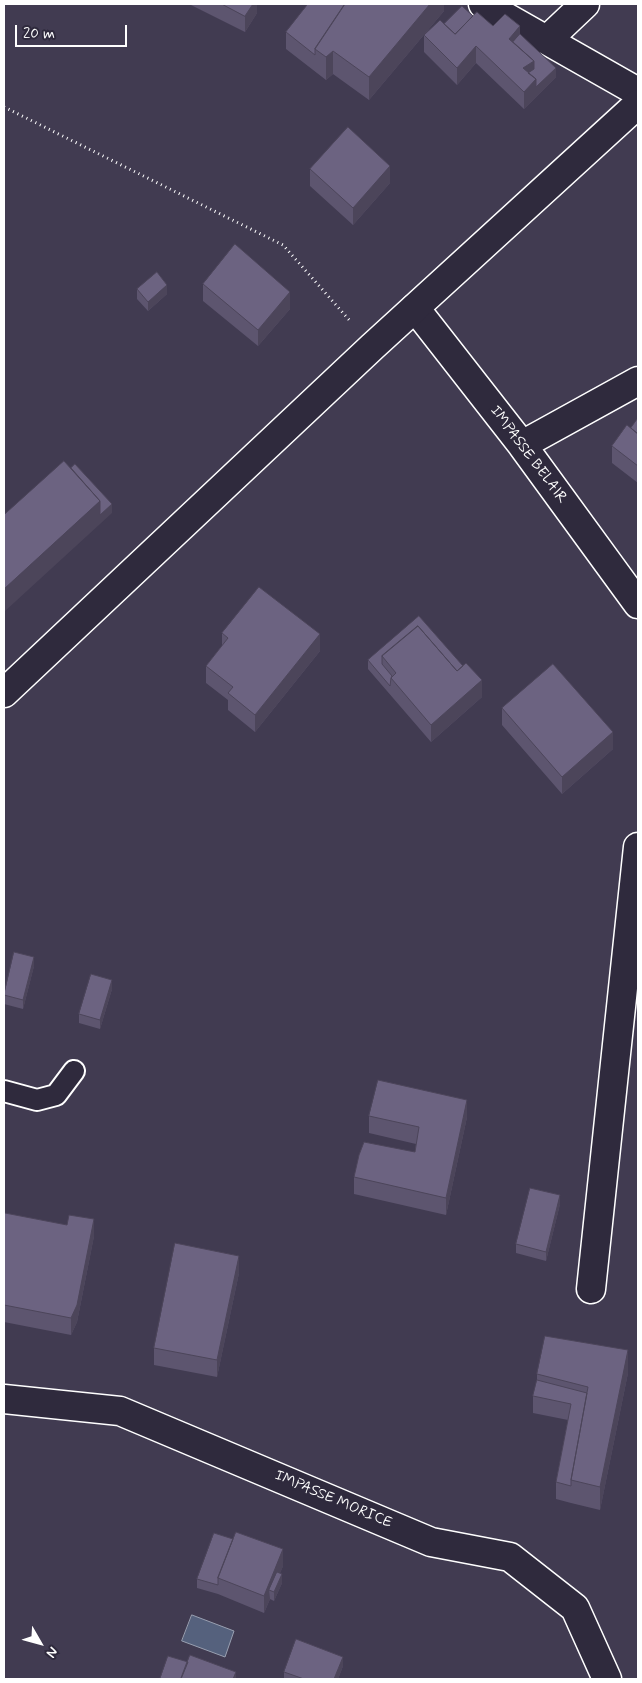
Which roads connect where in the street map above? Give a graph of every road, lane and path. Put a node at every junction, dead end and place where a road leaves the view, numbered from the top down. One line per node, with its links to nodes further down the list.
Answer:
1 (483, 4): 3 (street)
2 (586, 4): 3 (street)
3 (547, 40): 5 (street)
4 (4, 107): 7 (path)
5 (636, 107): 6 (street)
6 (416, 308): 7 (street); 9 (street, IMPASSE BELAIR)
7 (372, 347): 11 (street)
8 (638, 381): 9 (street)
9 (522, 445): 10 (street, IMPASSE BELAIR)
10 (638, 604)
11 (4, 693)
12 (638, 847): 15 (street)
13 (74, 1071): 14 (lane)
14 (4, 1092)
15 (591, 1289)
16 (4, 1399): 17 (street, IMPASSE MORICE)
17 (607, 1679)

